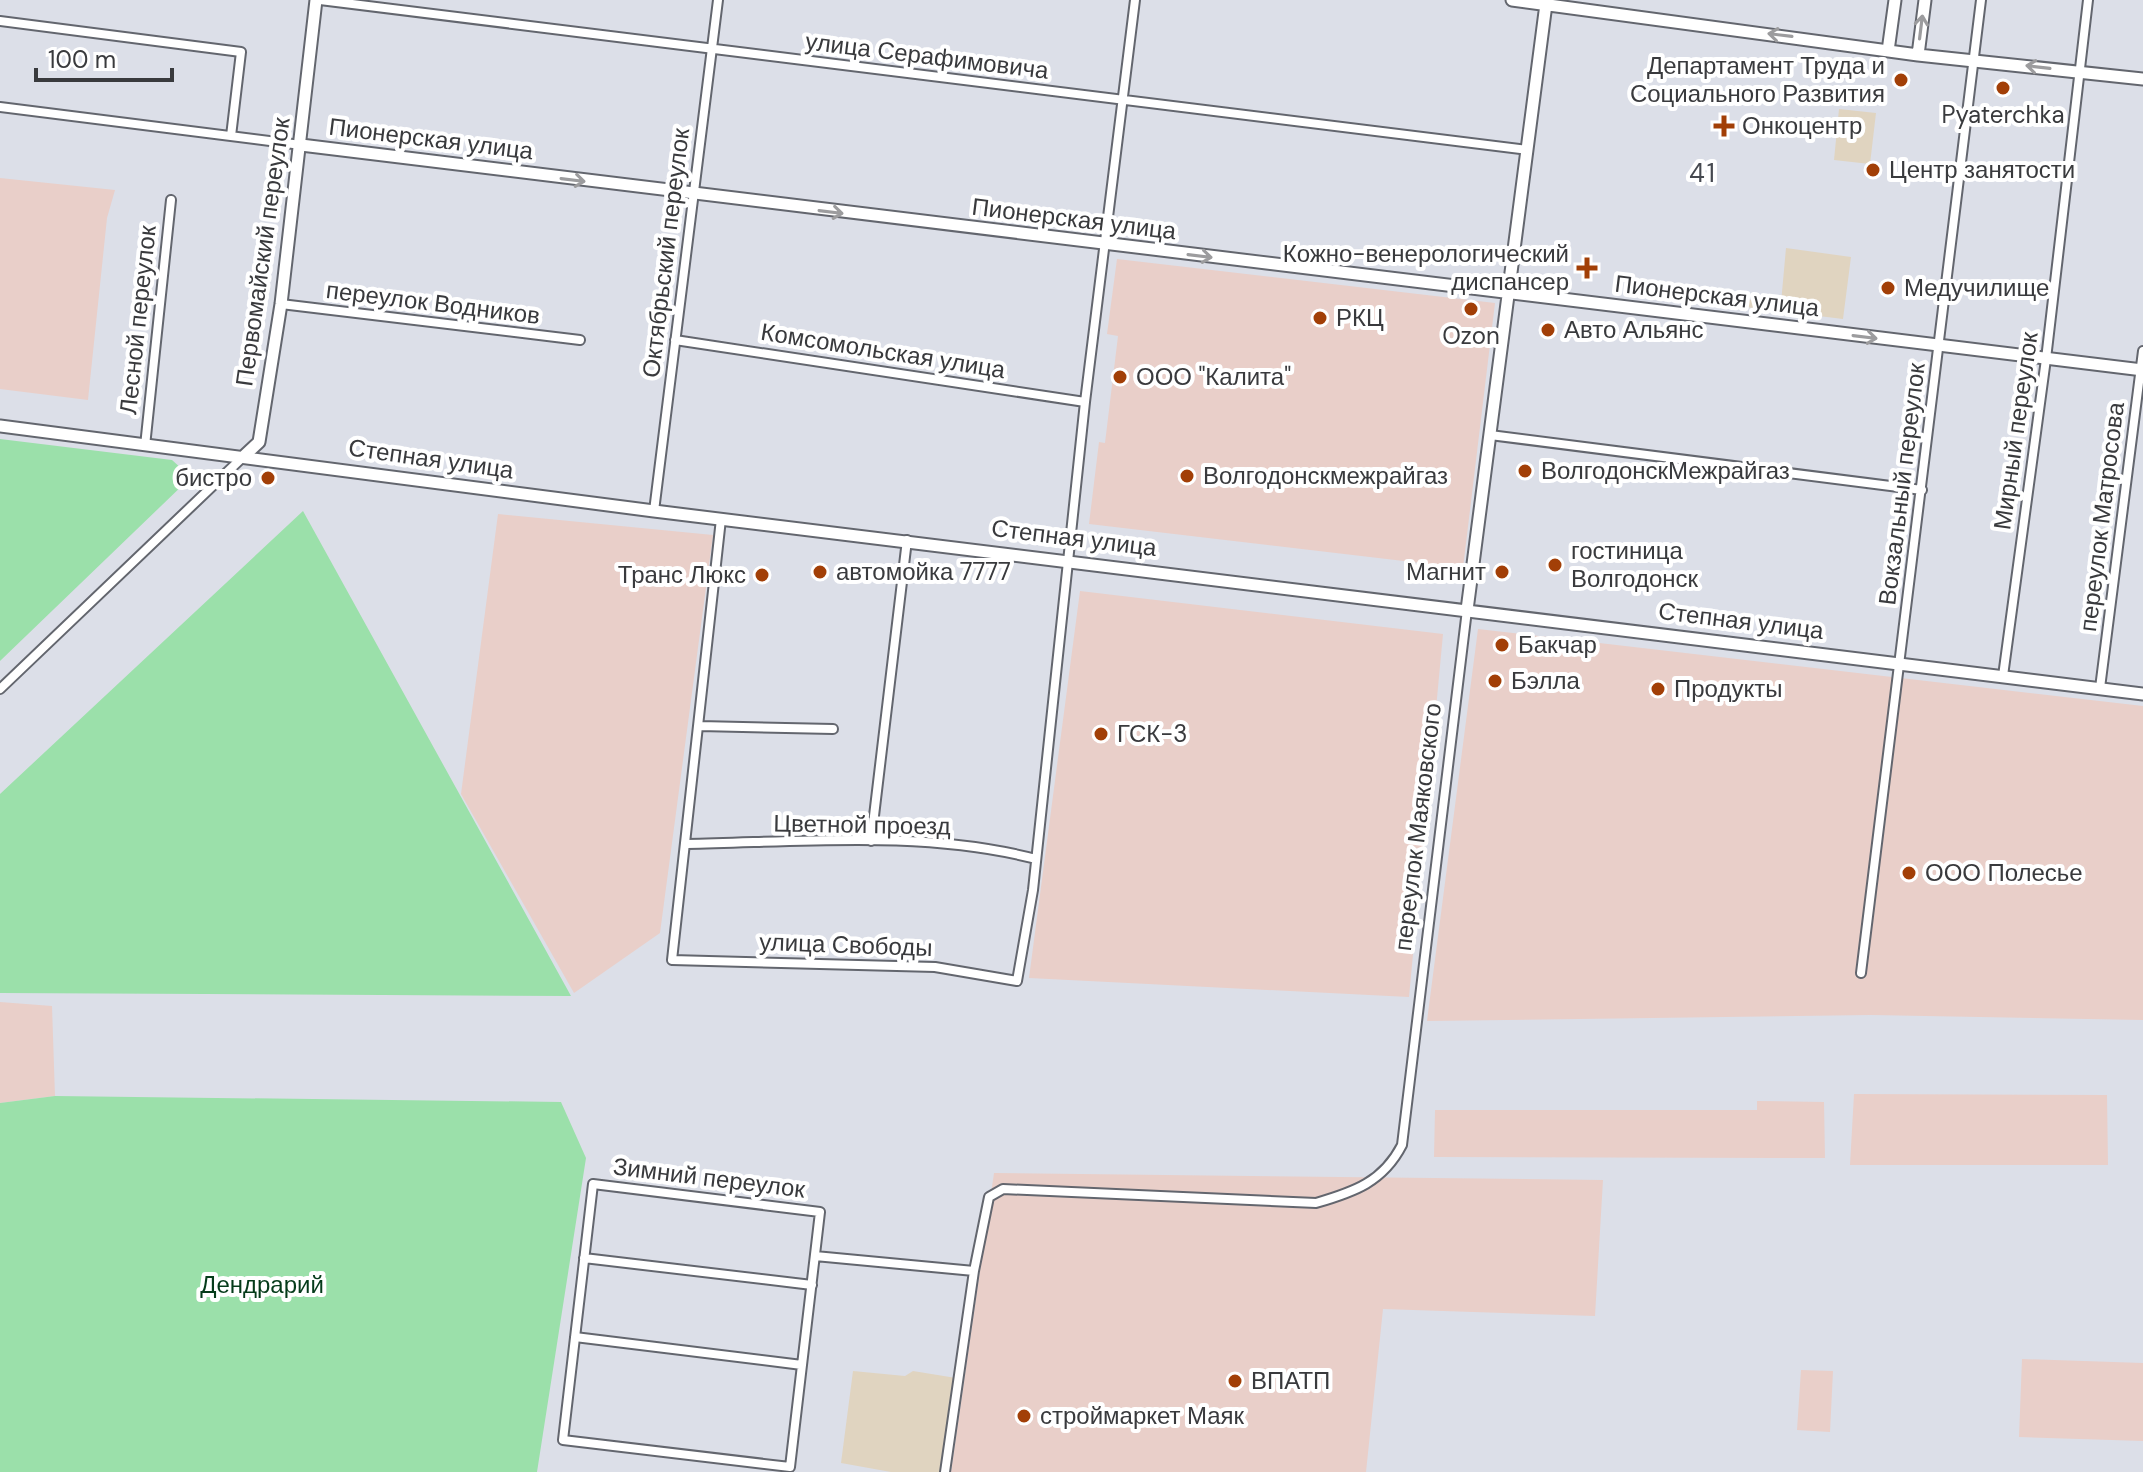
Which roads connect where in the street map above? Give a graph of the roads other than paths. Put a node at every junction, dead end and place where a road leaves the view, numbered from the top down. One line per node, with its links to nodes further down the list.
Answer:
1 (318, 0): 11 (street, улица Серафимовича); 20 (street, Первомайский переулок)
2 (718, 0): 11 (street, Октябрьский переулок)
3 (1135, 0): 17 (street)
4 (1512, 0): 9 (street)
5 (1895, 0): 12 (street)
6 (1925, 0): 13 (street, one-way to 6)
7 (1981, 0): 14 (street, Вокзальный переулок)
8 (2088, 0): 15 (street, Мирный переулок)
9 (1546, 4): 12 (street, one-way to 9); 21 (street, переулок Маяковского)
10 (0, 21): 19 (street)
11 (711, 50): 17 (street, улица Серафимовича); 22 (street, Октябрьский переулок)
12 (1888, 51): 13 (street)
13 (1918, 55): 14 (street)
14 (1974, 59): 15 (street, one-way to 14); 29 (street, Вокзальный переулок)
15 (2080, 71): 16 (street); 31 (street, Мирный переулок)
16 (2143, 79)
17 (1122, 101): 21 (street, улица Серафимовича); 24 (street)
18 (0, 107): 19 (street, Пионерская улица)
19 (231, 136): 20 (street, Пионерская улица)
20 (301, 145): 22 (street, Пионерская улица, one-way to 22); 26 (street, Первомайский переулок)
21 (1528, 150): 25 (street, переулок Маяковского)
22 (695, 195): 24 (street, Пионерская улица, one-way to 24); 28 (street, Октябрьский переулок)
23 (171, 200): 36 (street, Лесной переулок)
24 (1104, 245): 25 (street, Пионерская улица, one-way to 25); 33 (street)
25 (1509, 293): 29 (street, Пионерская улица, one-way to 29); 35 (street, переулок Маяковского)
26 (281, 304): 27 (street, переулок Водников); 37 (street, Первомайский переулок)
27 (580, 340)
28 (675, 340): 33 (street, Комсомольская улица); 39 (street, Октябрьский переулок)
29 (1939, 346): 31 (street, Пионерская улица); 38 (street, Вокзальный переулок)
30 (2143, 351): 32 (street, переулок Матросова)
31 (2046, 359): 32 (street, Пионерская улица); 45 (street, Мирный переулок)
32 (2142, 370): 46 (street, переулок Матросова)
33 (1085, 402): 42 (street)
34 (0, 426): 36 (street, Степная улица)
35 (1490, 435): 38 (street); 43 (street, переулок Маяковского)
36 (145, 446): 37 (street, Степная улица)
37 (244, 456): 39 (street, Степная улица); 47 (street)
38 (1922, 490): 44 (street, Вокзальный переулок)
39 (654, 511): 40 (street, Степная улица)
40 (721, 519): 41 (street, Степная улица); 49 (street)
41 (907, 539): 42 (street, Степная улица); 51 (street)
42 (1068, 560): 43 (street, Степная улица); 53 (street)
43 (1467, 610): 44 (street, Степная улица); 57 (street, переулок Маяковского)
44 (1900, 663): 45 (street, Степная улица); 54 (street, Вокзальный переулок)
45 (2003, 676): 46 (street, Степная улица)
46 (2100, 688): 48 (street, Степная улица)
47 (0, 689)
48 (2143, 694)
49 (700, 726): 50 (street); 52 (street)
50 (833, 729)
51 (871, 841): 52 (street, Цветной проезд); 53 (street, Цветной проезд)
52 (687, 844): 53 (street, улица Свободы)
53 (1036, 859)
54 (1861, 973)
55 (815, 1256): 56 (street, Зимний переулок); 57 (street); 58 (street)
56 (584, 1258): 58 (street); 59 (street)
57 (974, 1271): 61 (street, переулок Маяковского)
58 (812, 1285): 60 (street)
59 (575, 1337): 60 (street); 60 (street)
60 (802, 1365)
61 (945, 1472)

